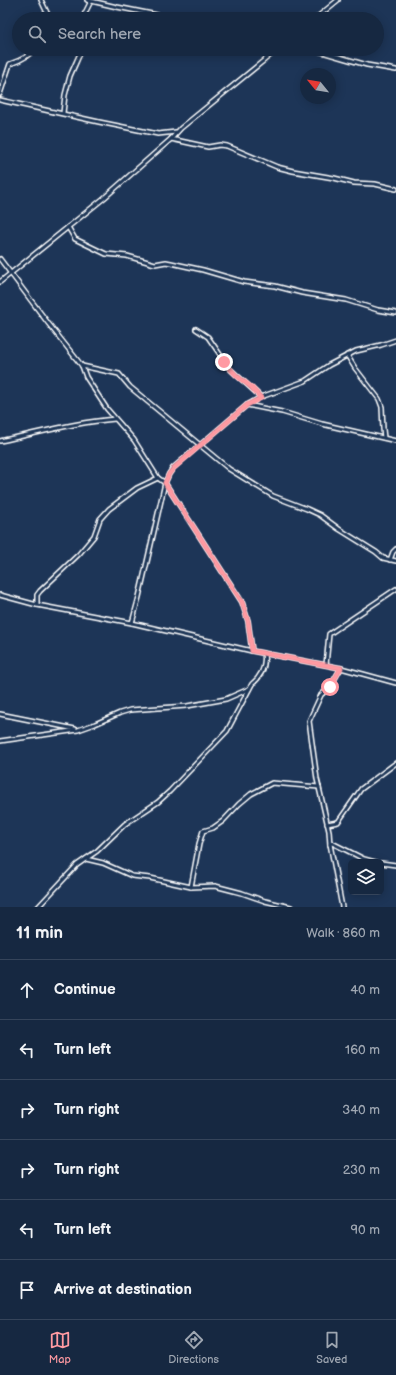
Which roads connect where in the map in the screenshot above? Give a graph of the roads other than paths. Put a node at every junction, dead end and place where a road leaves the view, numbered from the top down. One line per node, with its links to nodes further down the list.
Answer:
1 (41, 0): 5 (street)
2 (87, 0): 4 (street)
3 (338, 0): 8 (street)
4 (92, 1): 6 (street); 7 (street)
5 (47, 12)
6 (86, 12)
7 (144, 12)
8 (323, 12)
9 (27, 56): 15 (street)
10 (79, 56): 18 (street)
11 (269, 56): 19 (street)
12 (336, 56): 13 (street)
13 (396, 70)
14 (0, 81): 15 (street)
15 (3, 84): 16 (street)
16 (0, 94)
17 (0, 100): 18 (street)
18 (63, 113): 19 (street)
19 (177, 132): 20 (street)
20 (171, 139): 21 (street); 22 (street)
21 (396, 190)
22 (68, 227): 24 (street); 26 (street)
23 (0, 259): 24 (street)
24 (12, 273): 25 (street); 30 (street)
25 (0, 282)
26 (396, 313)
27 (196, 329): 31 (street)
28 (396, 340): 29 (street)
29 (347, 355): 31 (street); 34 (street)
30 (82, 366): 33 (street); 37 (street)
31 (261, 398): 32 (street)
32 (247, 405): 34 (street); 37 (street)
33 (115, 419): 35 (street); 38 (street)
34 (384, 438): 36 (street)
35 (0, 441)
36 (396, 441)
37 (201, 444): 39 (street); 41 (street)
38 (158, 478): 39 (street); 45 (street)
39 (165, 483): 46 (street); 47 (street)
40 (396, 549): 41 (street)
41 (390, 560): 42 (street)
42 (396, 561)
43 (396, 589): 49 (street)
44 (0, 595): 45 (street)
45 (37, 605): 46 (street)
46 (132, 623): 47 (street)
47 (252, 651): 48 (street)
48 (264, 653): 49 (street); 52 (street)
49 (326, 665): 50 (street)
50 (341, 668): 51 (street); 57 (street)
51 (396, 683)
52 (249, 689): 54 (street); 60 (street)
53 (0, 714): 54 (street)
54 (78, 730): 55 (street)
55 (0, 741)
56 (396, 763): 58 (street)
57 (318, 786): 58 (street); 64 (street)
58 (327, 824): 59 (street)
59 (330, 845): 61 (street); 67 (street)
60 (86, 859): 64 (street); 65 (street)
61 (364, 859)
62 (384, 863): 63 (street)
63 (396, 865)
64 (191, 887): 66 (street)
65 (38, 907)
66 (291, 907)
67 (342, 907)

